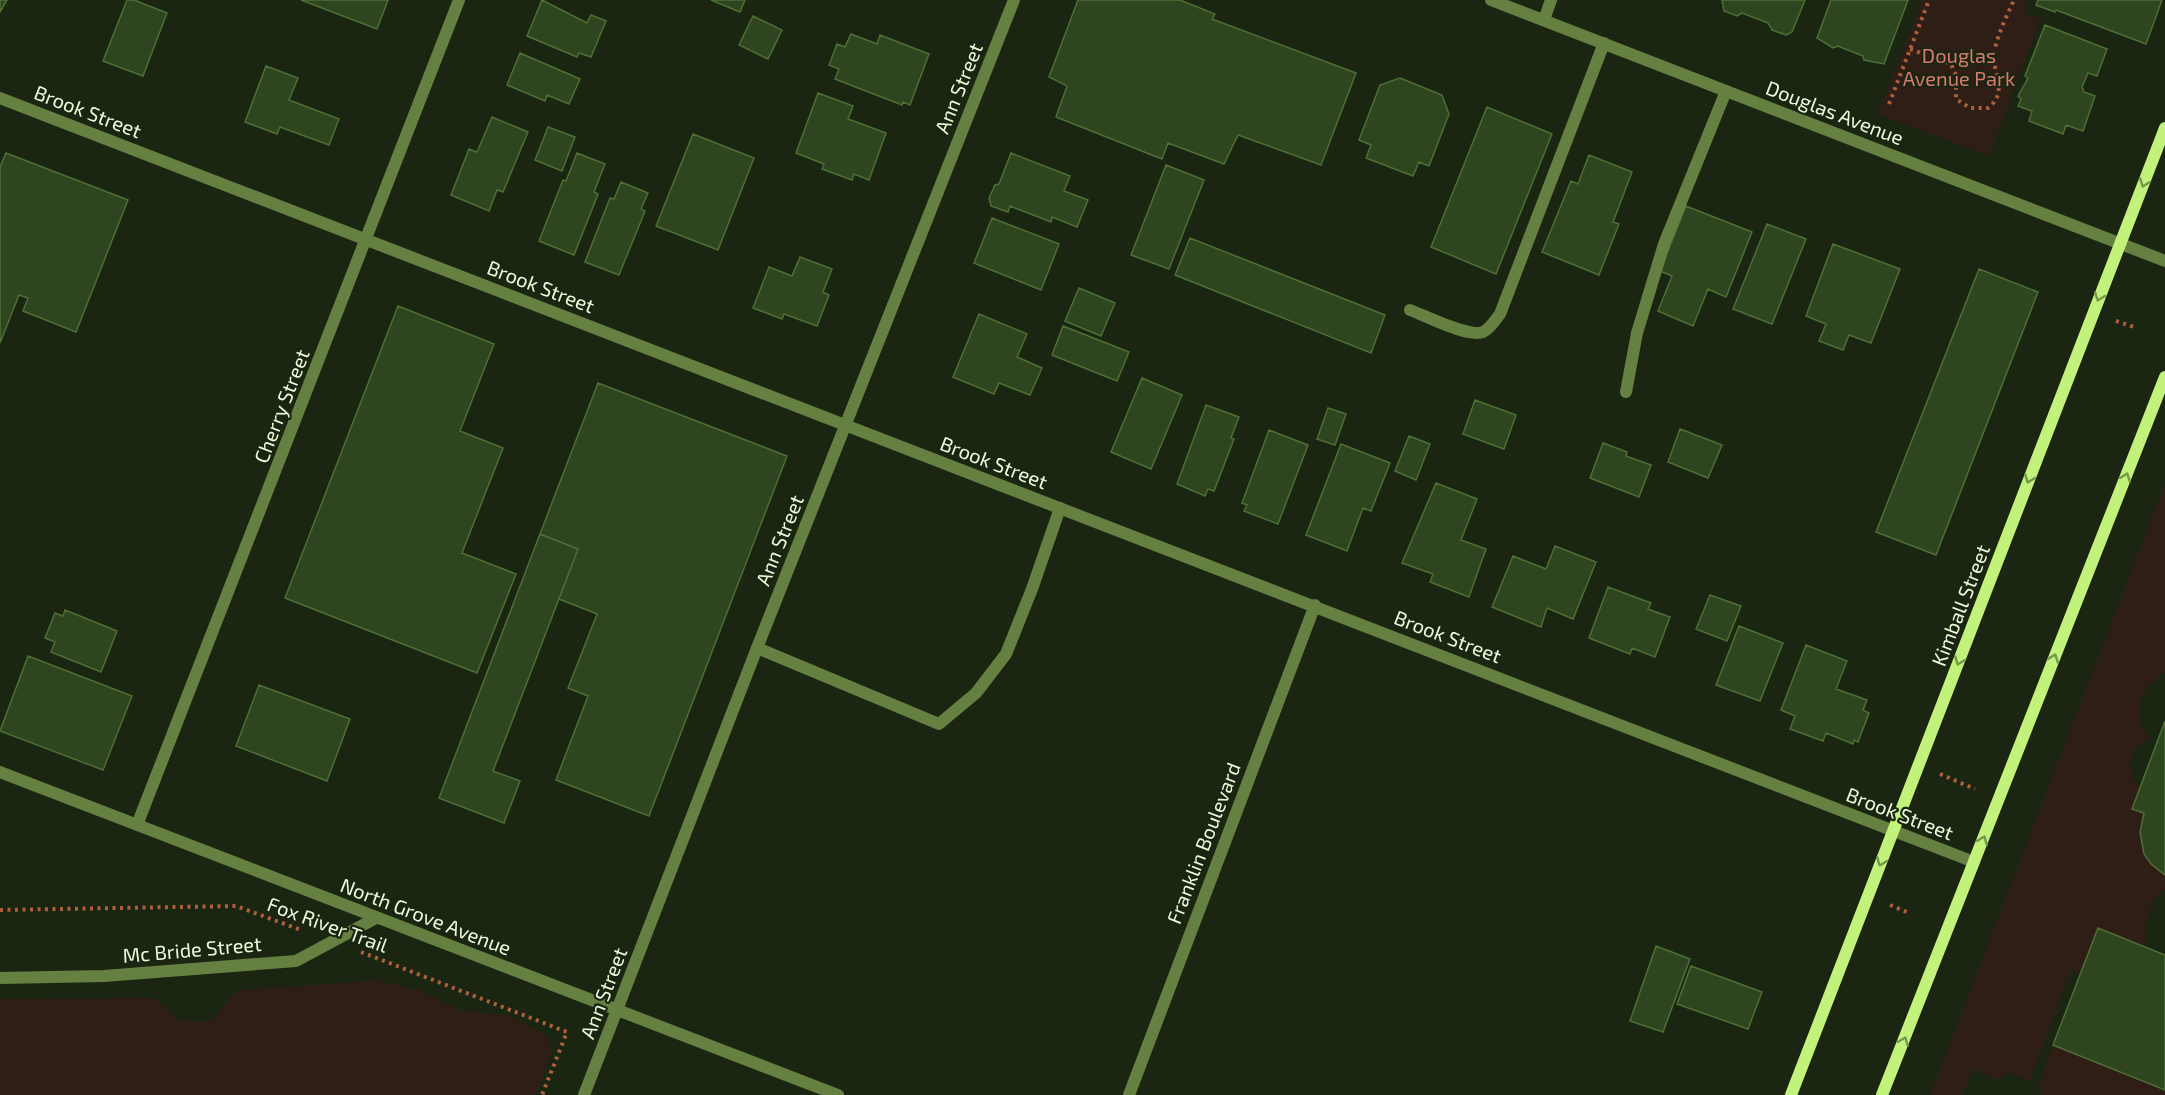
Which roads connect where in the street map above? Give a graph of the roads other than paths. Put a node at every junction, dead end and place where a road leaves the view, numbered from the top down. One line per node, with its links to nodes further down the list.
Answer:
1 (459, 0): 10 (street, Cherry Street)
2 (1014, 0): 16 (street, Ann Street)
3 (1491, 0): 5 (street, Douglas Avenue)
4 (1551, 0): 5 (street)
5 (1544, 20): 6 (street, Douglas Avenue)
6 (1604, 43): 7 (street, Douglas Avenue); 13 (street)
7 (1726, 91): 11 (street, Douglas Avenue); 15 (street)
8 (0, 98): 10 (street, Brook Street)
9 (2165, 129): 11 (main road, Kimball Street, one-way to 11)
10 (367, 240): 16 (street, Brook Street); 21 (street, Cherry Street)
11 (2120, 242): 12 (street, Douglas Avenue); 22 (main road, Kimball Street, one-way to 22)
12 (2165, 261)
13 (1410, 310)
14 (2165, 377): 23 (main road, one-way to 14)
15 (1626, 393)
16 (846, 426): 17 (street, Brook Street); 19 (street, Ann Street)
17 (1060, 508): 18 (street, Brook Street); 19 (street)
18 (1315, 605): 22 (street, Brook Street); 29 (street, Franklin Boulevard)
19 (757, 648): 26 (street, Ann Street)
20 (0, 772): 21 (street, North Grove Avenue)
21 (137, 825): 24 (street, North Grove Avenue)
22 (1893, 832): 23 (street, Brook Street); 30 (main road, Kimball Street, one-way to 30)
23 (1974, 862): 31 (main road, one-way to 23)
24 (376, 918): 25 (street, Mc Bride Street); 26 (street, North Grove Avenue)
25 (0, 978)
26 (617, 1010): 27 (street, Ann Street); 28 (street, North Grove Avenue)
27 (584, 1095)
28 (838, 1095)
29 (1129, 1095)
30 (1791, 1095)
31 (1882, 1095)

